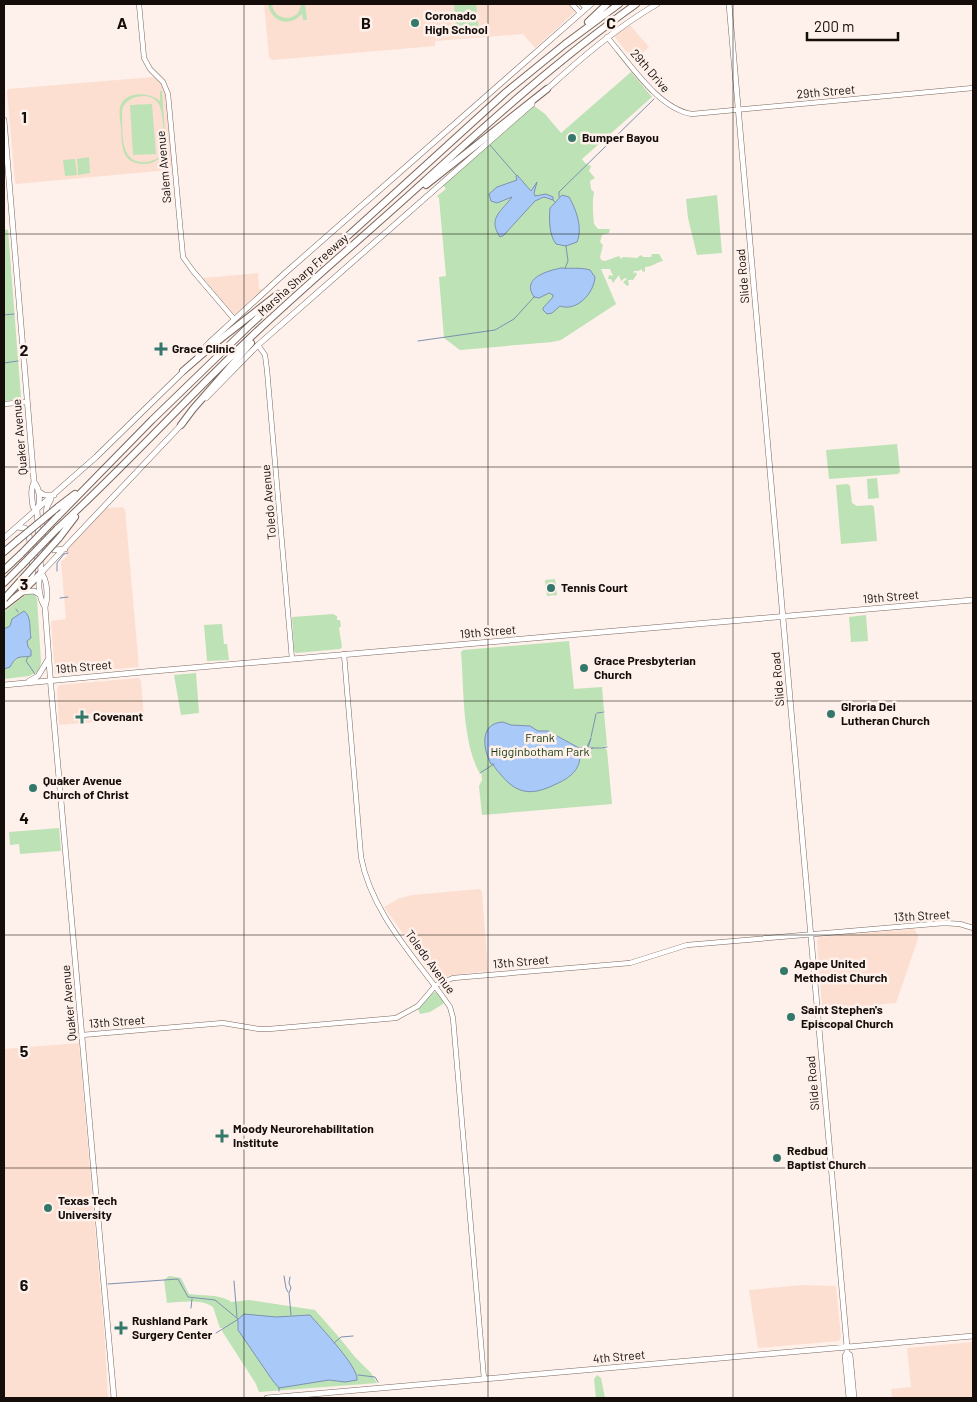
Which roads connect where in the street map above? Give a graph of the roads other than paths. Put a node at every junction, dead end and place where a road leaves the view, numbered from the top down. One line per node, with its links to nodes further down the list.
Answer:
1 (139, 4): 21 (street, Salem Avenue)
2 (572, 4): 10 (street)
3 (591, 4): 9 (main road, Marsha Sharp Freeway)
4 (607, 4): 12 (highway)
5 (619, 4): 12 (highway, Marsha Sharp Freeway)
6 (636, 4): 18 (highway, Marsha Sharp Freeway)
7 (657, 4): 11 (main road, Marsha Sharp Freeway)
8 (728, 4): 15 (main road, Slide Road)
9 (584, 6): 10 (main road, Marsha Sharp Freeway)
10 (580, 13): 21 (main road, Marsha Sharp Freeway)
11 (607, 37): 14 (main road, Marsha Sharp Freeway); 16 (street, 29th Drive)
12 (565, 44): 19 (highway, Marsha Sharp Freeway)
13 (973, 88): 15 (street, 29th Street)
14 (548, 89): 18 (highway); 22 (main road, Marsha Sharp Freeway)
15 (738, 111): 16 (street, 29th Street); 46 (main road, Slide Road)
16 (682, 112)
17 (4, 120): 24 (main road, Quaker Avenue)
18 (408, 196): 20 (highway, Marsha Sharp Freeway)
19 (318, 263): 23 (highway); 27 (highway, Marsha Sharp Freeway)
20 (297, 295): 26 (highway); 31 (highway, Marsha Sharp Freeway)
21 (234, 319): 23 (main road, Marsha Sharp Freeway)
22 (258, 345): 26 (main road, Marsha Sharp Freeway); 49 (street, Toledo Avenue)
23 (184, 371): 30 (main road, Marsha Sharp Freeway)
24 (27, 402): 25 (street); 28 (main road, Quaker Avenue)
25 (4, 404)
26 (181, 425): 35 (main road, Marsha Sharp Freeway)
27 (96, 477): 36 (highway, bridge); 37 (highway, Marsha Sharp Freeway, bridge)
28 (34, 482): 29 (main road, Quaker Avenue); 32 (main road, Quaker Avenue)
29 (38, 490): 30 (main road); 32 (main road, Quaker Avenue)
30 (54, 494): 32 (main road, Marsha Sharp Freeway); 35 (main road)
31 (88, 500): 39 (highway, Marsha Sharp Freeway, bridge); 42 (highway, bridge)
32 (37, 510): 33 (main road, Marsha Sharp Freeway); 38 (main road, Quaker Avenue)
33 (17, 527): 34 (main road, Marsha Sharp Freeway); 40 (main road)
34 (4, 538)
35 (65, 549): 38 (main road, Marsha Sharp Freeway)
36 (4, 552)
37 (4, 570)
38 (41, 573): 40 (highway); 41 (main road, Quaker Avenue); 45 (main road, Quaker Avenue)
39 (4, 583)
40 (22, 592): 41 (main road); 44 (highway)
41 (40, 595): 45 (main road, Quaker Avenue)
42 (4, 599)
43 (973, 600): 46 (main road, 19th Street)
44 (4, 606)
45 (45, 607): 48 (main road, Quaker Avenue)
46 (782, 616): 47 (main road, 19th Street); 54 (main road, Slide Road)
47 (344, 654): 49 (main road, 19th Street); 55 (street, Toledo Avenue)
48 (49, 658): 50 (main road, Quaker Avenue); 51 (main road)
49 (292, 659): 50 (main road, 19th Street)
50 (51, 680): 51 (main road, 19th Street); 56 (main road, Quaker Avenue)
51 (25, 683): 52 (main road, 19th Street)
52 (4, 685)
53 (973, 928): 54 (street, 13th Street)
54 (810, 934): 55 (street, 13th Street); 58 (main road, Slide Road)
55 (435, 986): 56 (street, 13th Street); 59 (street, Toledo Avenue)
56 (82, 1035): 60 (main road, Quaker Avenue)
57 (973, 1336): 58 (main road, 4th Street)
58 (847, 1350): 59 (main road, 4th Street); 62 (main road, Slide Road); 63 (main road, Slide Road)
59 (484, 1379): 61 (main road, 4th Street)
60 (114, 1398)
61 (267, 1398)
62 (849, 1398)
63 (854, 1398)

